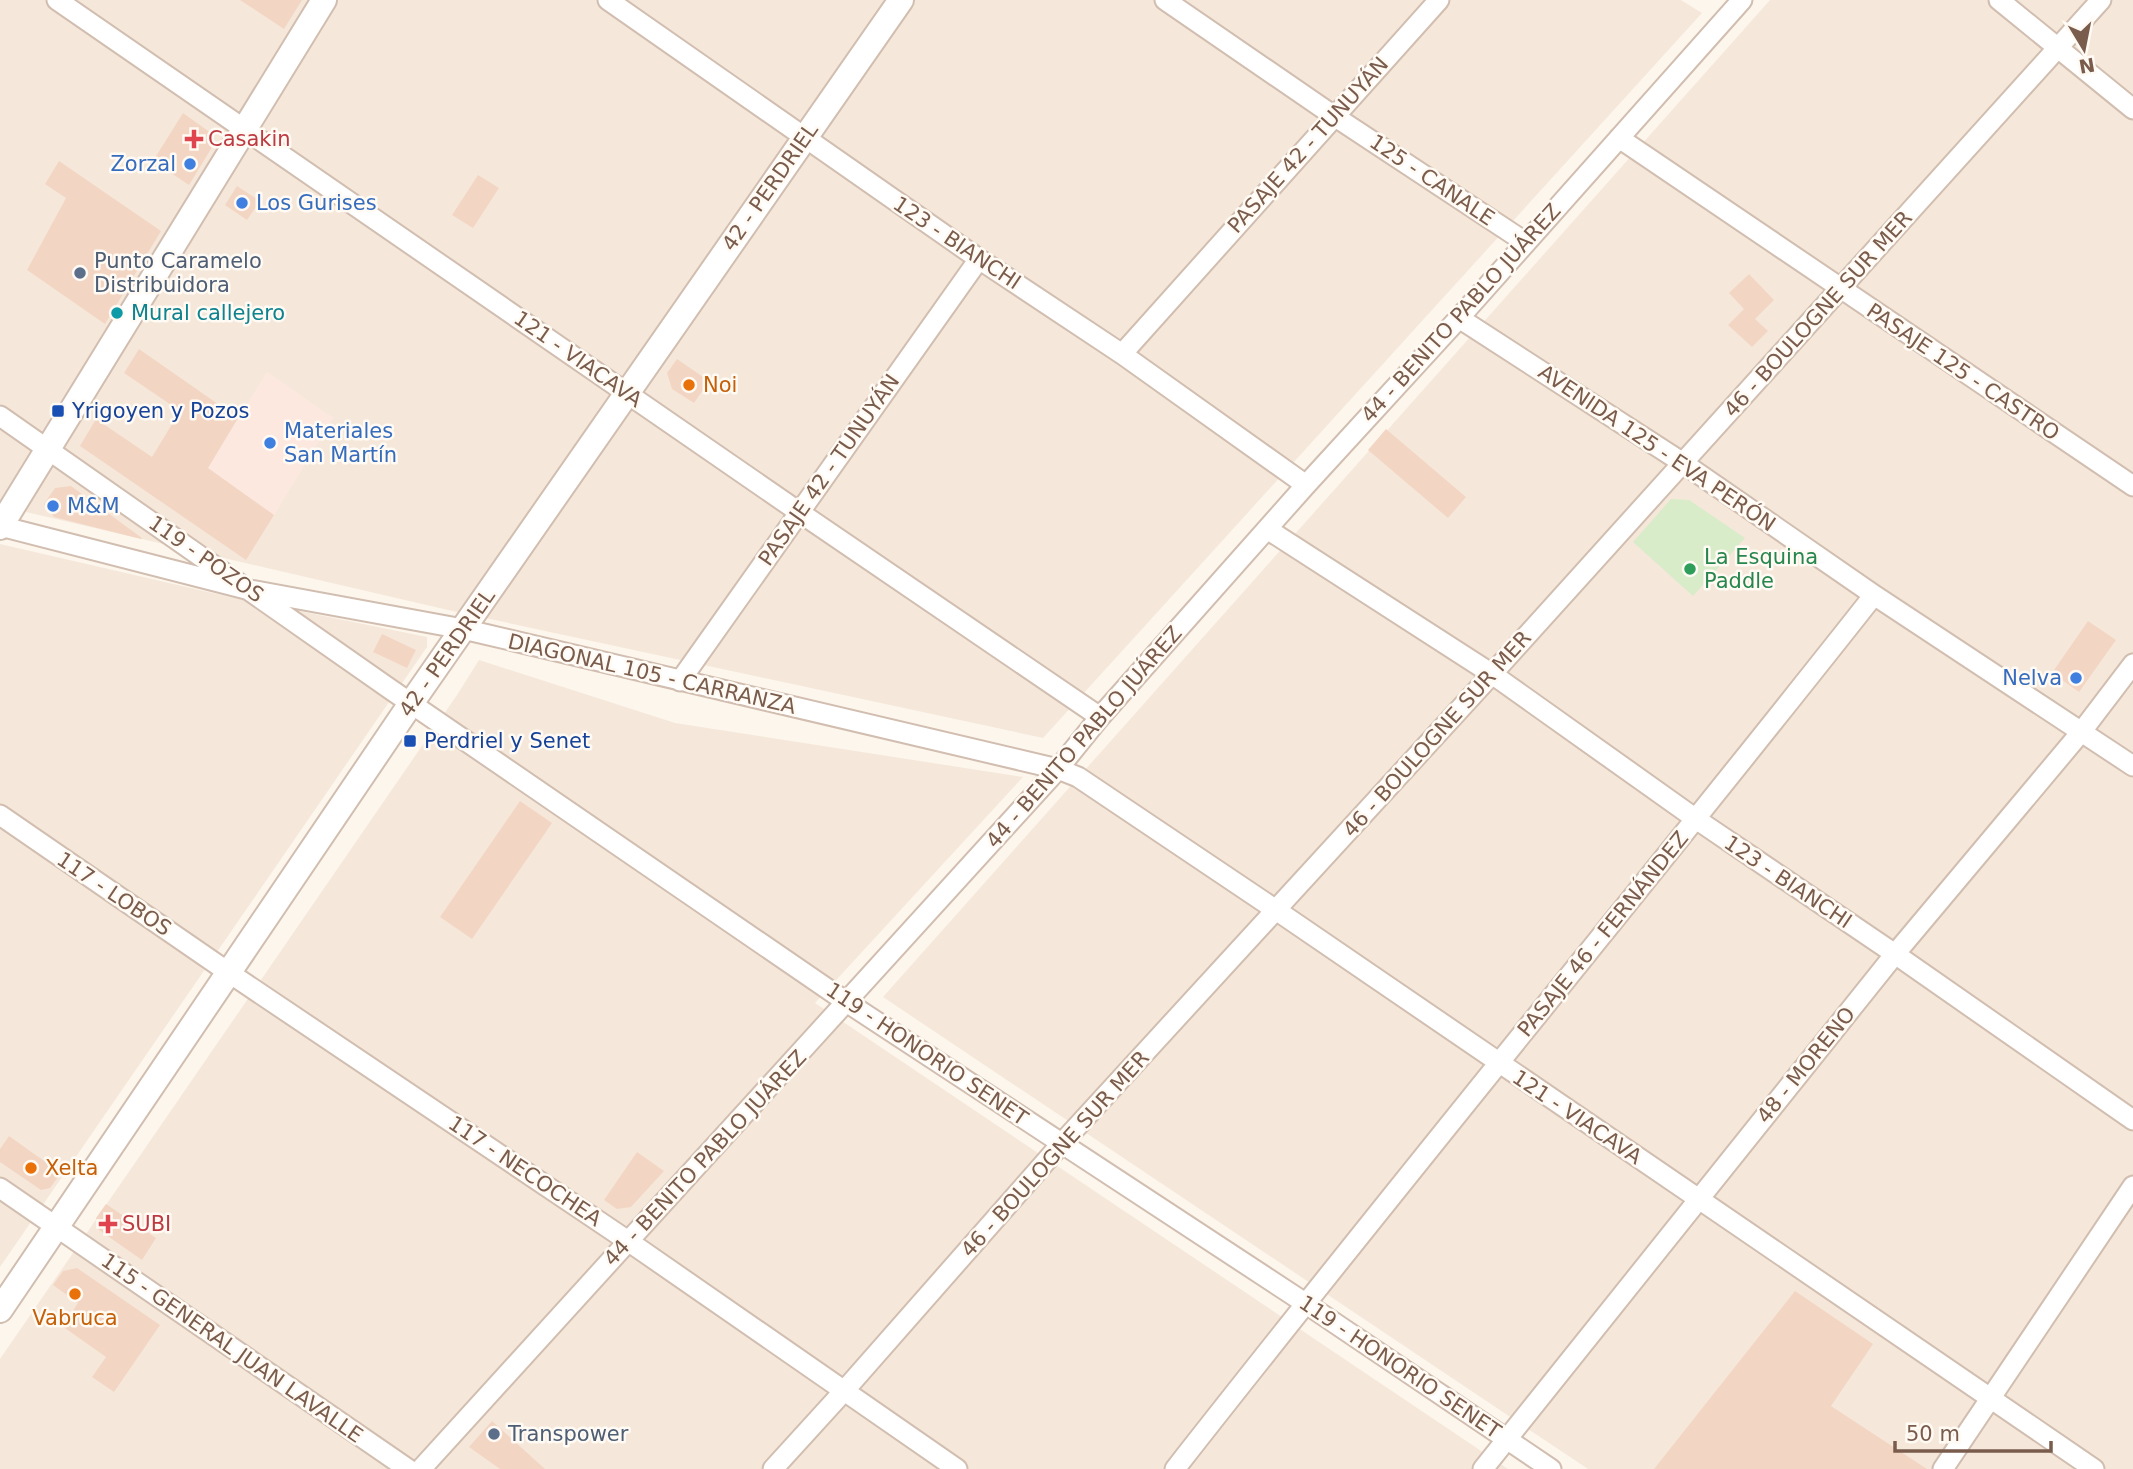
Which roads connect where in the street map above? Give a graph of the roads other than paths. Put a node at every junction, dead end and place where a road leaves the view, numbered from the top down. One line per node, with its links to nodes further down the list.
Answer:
1 (57, 0): 13 (street, 121 - VIACAVA)
2 (324, 0): 13 (street)
3 (608, 0): 14 (street, 123 - BIANCHI)
4 (901, 0): 14 (street, 42 - PERDRIEL)
5 (1165, 0): 12 (street, 125 - CANALE)
6 (1439, 0): 12 (street, PASAJE 42 - TUNUYÁN)
7 (1999, 0): 10 (street)
8 (2101, 0): 10 (street, 46 - BOULOGNE SUR MER)
9 (1736, 2): 15 (street, 44 - BENITO PABLO JUÁREZ)
10 (2057, 47): 11 (street); 18 (street, 46 - BOULOGNE SUR MER)
11 (2133, 109)
12 (1334, 116): 16 (street, 125 - CANALE); 20 (street, PASAJE 42 - TUNUYÁN)
13 (244, 130): 21 (street, 121 - VIACAVA); 23 (street)
14 (804, 138): 17 (street, 123 - BIANCHI); 21 (street, 42 - PERDRIEL)
15 (1619, 138): 16 (street, 44 - BENITO PABLO JUÁREZ); 18 (street, PASAJE 125 - CASTRO)
16 (1525, 242): 19 (street, 44 - BENITO PABLO JUÁREZ)
17 (979, 259): 20 (street, 123 - BIANCHI); 27 (street, PASAJE 42 - TUNUYÁN)
18 (1841, 290): 24 (street, 46 - BOULOGNE SUR MER); 26 (street, PASAJE 125 - CASTRO)
19 (1459, 318): 24 (street, AVENIDA 125 - EVA PERÓN); 25 (street, 44 - BENITO PABLO JUÁREZ)
20 (1122, 354): 25 (street, 123 - BIANCHI)
21 (626, 393): 27 (street, 121 - VIACAVA); 32 (street, 42 - PERDRIEL)
22 (0, 416): 23 (street, 119 - POZOS)
23 (49, 449): 28 (street); 30 (street, 119 - POZOS)
24 (1682, 463): 31 (street, AVENIDA 125 - EVA PERÓN); 34 (street, 46 - BOULOGNE SUR MER)
25 (1306, 485): 29 (street, 44 - BENITO PABLO JUÁREZ)
26 (2133, 486)
27 (799, 512): 35 (street, PASAJE 42 - TUNUYÁN); 37 (street, 121 - VIACAVA)
28 (0, 526): 30 (street, DIAGONAL 105 - CARRANZA)
29 (1267, 528): 34 (street, 123 - BIANCHI); 37 (street, 44 - BENITO PABLO JUÁREZ)
30 (250, 590): 32 (street, DIAGONAL 105 - CARRANZA); 36 (street, 119 - POZOS)
31 (1874, 595): 38 (street, AVENIDA 125 - EVA PERÓN); 42 (street, PASAJE 46 - FERNÁNDEZ)
32 (463, 629): 35 (street, DIAGONAL 105 - CARRANZA); 36 (street, 42 - PERDRIEL)
33 (2133, 664): 38 (street, 48 - MORENO)
34 (1492, 674): 42 (street, 123 - BIANCHI); 43 (street, 46 - BOULOGNE SUR MER)
35 (680, 681): 40 (street, DIAGONAL 105 - CARRANZA)
36 (412, 702): 45 (street, 42 - PERDRIEL); 46 (street, 119 - HONORIO SENET)
37 (1100, 717): 40 (street, 44 - BENITO PABLO JUÁREZ)
38 (2081, 731): 39 (street, AVENIDA 125 - EVA PERÓN); 44 (street, 48 - MORENO)
39 (2133, 766)
40 (1058, 769): 43 (street, 121 - VIACAVA); 46 (street, 44 - BENITO PABLO JUÁREZ)
41 (0, 816): 45 (street, 117 - LOBOS)
42 (1696, 819): 44 (street, 123 - BIANCHI); 47 (street, PASAJE 46 - FERNÁNDEZ)
43 (1276, 910): 47 (street, 121 - VIACAVA); 49 (street, 46 - BOULOGNE SUR MER)
44 (1895, 954): 48 (street, 123 - BIANCHI); 52 (street, 48 - MORENO)
45 (228, 972): 53 (street, 42 - PERDRIEL); 54 (street, 117 - NECOCHEA)
46 (848, 1003): 49 (street, 119 - HONORIO SENET); 54 (street, 44 - BENITO PABLO JUÁREZ)
47 (1498, 1063): 52 (street, 121 - VIACAVA); 55 (street, PASAJE 46 - FERNÁNDEZ)
48 (2133, 1120)
49 (1062, 1143): 55 (street, 119 - HONORIO SENET); 57 (street, 46 - BOULOGNE SUR MER)
50 (2133, 1186): 58 (street)
51 (0, 1188): 53 (street, 115 - GENERAL JUAN LAVALLE)
52 (1698, 1199): 58 (street, 121 - VIACAVA); 59 (street, 48 - MORENO)
53 (57, 1228): 56 (street, 42 - PERDRIEL); 60 (street, 115 - GENERAL JUAN LAVALLE)
54 (628, 1241): 57 (street, 117 - NECOCHEA); 61 (street, 44 - BENITO PABLO JUÁREZ)
55 (1305, 1303): 59 (street, 119 - HONORIO SENET); 64 (street, PASAJE 46 - FERNÁNDEZ)
56 (0, 1310)
57 (844, 1391): 62 (street, 46 - BOULOGNE SUR MER); 63 (street, 117 - NECOCHEA)
58 (1990, 1398): 67 (street); 68 (street, 121 - VIACAVA)
59 (1507, 1439): 65 (street, 48 - MORENO); 66 (street, 119 - HONORIO SENET)
60 (408, 1469)
61 (421, 1469)
62 (773, 1469)
63 (957, 1469)
64 (1175, 1469)
65 (1483, 1469)
66 (1551, 1469)
67 (1943, 1469)
68 (2094, 1469)

